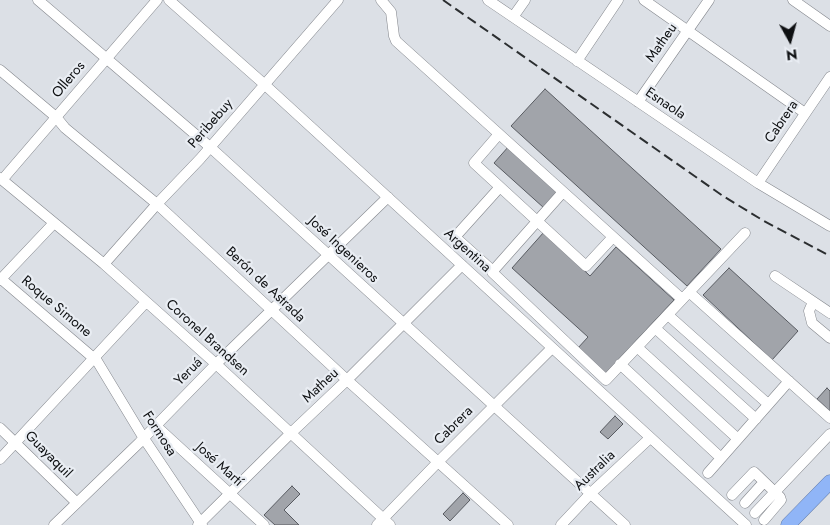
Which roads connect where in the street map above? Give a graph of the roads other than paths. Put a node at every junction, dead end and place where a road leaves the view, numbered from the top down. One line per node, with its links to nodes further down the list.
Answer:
1 (38, 0): 15 (street, José Ingenieros)
2 (157, 0): 15 (street, Olleros)
3 (169, 0): 19 (street, Argentina)
4 (338, 0): 19 (street, Peribebuy)
5 (381, 0): 23 (street)
6 (488, 0): 12 (street, Esnaola)
7 (525, 0): 12 (street)
8 (618, 0): 16 (street)
9 (644, 0): 14 (street)
10 (709, 0): 14 (street, Matheu)
11 (793, 0): 13 (street)
12 (513, 17): 16 (street, Esnaola)
13 (830, 26)
14 (688, 31): 20 (street, Matheu); 21 (street)
15 (106, 58): 22 (street, Olleros); 24 (street, José Ingenieros)
16 (578, 61): 20 (street, Esnaola)
17 (0, 70): 22 (street, Berón de Astrada)
18 (830, 77): 21 (street, Cabrera)
19 (264, 84): 24 (street, Peribebuy); 29 (street, Argentina)
20 (638, 102): 26 (street, Esnaola)
21 (805, 113): 26 (street, Cabrera)
22 (56, 118): 25 (street, Olleros); 30 (street, Berón de Astrada)
23 (499, 134): 27 (street); 28 (street)
24 (210, 147): 30 (street, Peribebuy); 36 (street, José Ingenieros)
25 (1, 179): 32 (street, Coronel Brandsen)
26 (758, 183): 33 (street, Esnaola)
27 (500, 187): 31 (street); 39 (street)
28 (564, 192): 31 (street); 35 (street)
29 (388, 198): 36 (street, Yeruá); 38 (street, Argentina)
30 (157, 204): 37 (street, Peribebuy); 45 (street, Berón de Astrada)
31 (538, 221): 35 (street); 39 (street)
32 (54, 223): 37 (street, Coronel Brandsen); 41 (street)
33 (830, 226)
34 (745, 233): 42 (street)
35 (613, 237): 42 (street)
36 (329, 255): 45 (street, Yeruá); 48 (street, José Ingenieros)
37 (104, 264): 43 (street, Coronel Brandsen)
38 (462, 266): 48 (street, Matheu); 52 (street, Argentina)
39 (493, 271): 55 (street)
40 (775, 276): 44 (street)
41 (0, 279): 53 (street, Roque Simone)
42 (686, 296): 47 (street); 57 (street)
43 (146, 302): 53 (street); 54 (street, Coronel Brandsen)
44 (813, 302): 46 (street); 50 (street)
45 (272, 310): 54 (street, Yeruá); 56 (street, Berón de Astrada)
46 (830, 313)
47 (668, 315): 49 (street); 58 (street)
48 (403, 324): 56 (street, Matheu); 59 (street, José Ingenieros)
49 (654, 328): 51 (street); 61 (street)
50 (830, 338)
51 (637, 347): 55 (street); 68 (street)
52 (552, 348): 59 (street, Cabrera); 67 (street, Argentina)
53 (93, 358): 66 (street, Formosa); 69 (street)
54 (216, 364): 62 (street, Yeruá); 64 (street, Coronel Brandsen)
55 (620, 364): 70 (street)
56 (347, 380): 64 (street, Matheu); 72 (street, Berón de Astrada)
57 (789, 381): 58 (street); 60 (street)
58 (768, 404): 61 (street)
59 (494, 406): 72 (street, Cabrera); 78 (street, José Ingenieros)
60 (830, 418)
61 (756, 419): 68 (street)
62 (155, 425): 66 (street, Yeruá); 77 (street, José Martí)
63 (0, 428): 69 (street, Guayaquil)
64 (291, 433): 77 (street, Matheu); 84 (street, Coronel Brandsen)
65 (830, 434): 76 (street)
66 (144, 437): 80 (street, Yeruá); 85 (street, Formosa)
67 (650, 438): 78 (street, Australia); 91 (street, Argentina)
68 (738, 439): 70 (street)
69 (16, 442): 71 (street); 80 (street, Guayaquil)
70 (721, 458): 73 (street)
71 (0, 459)
72 (438, 462): 84 (street, Cabrera); 88 (street, Berón de Astrada)
73 (708, 473)
74 (764, 482): 76 (street); 79 (street); 81 (street)
75 (830, 482): 92 (highway)
76 (774, 492): 82 (street); 83 (street)
77 (230, 493): 85 (street, Matheu); 87 (street, José Martí)
78 (591, 493): 89 (street, Australia); 90 (street, José Ingenieros)
79 (732, 495)
80 (77, 503): 86 (street, Yeruá)
81 (745, 503)
82 (755, 513)
83 (764, 520)
84 (383, 523)
85 (200, 524)
86 (54, 525)
87 (264, 525)
88 (508, 525)
89 (561, 525)
90 (625, 525)
91 (746, 525)
92 (788, 525)

